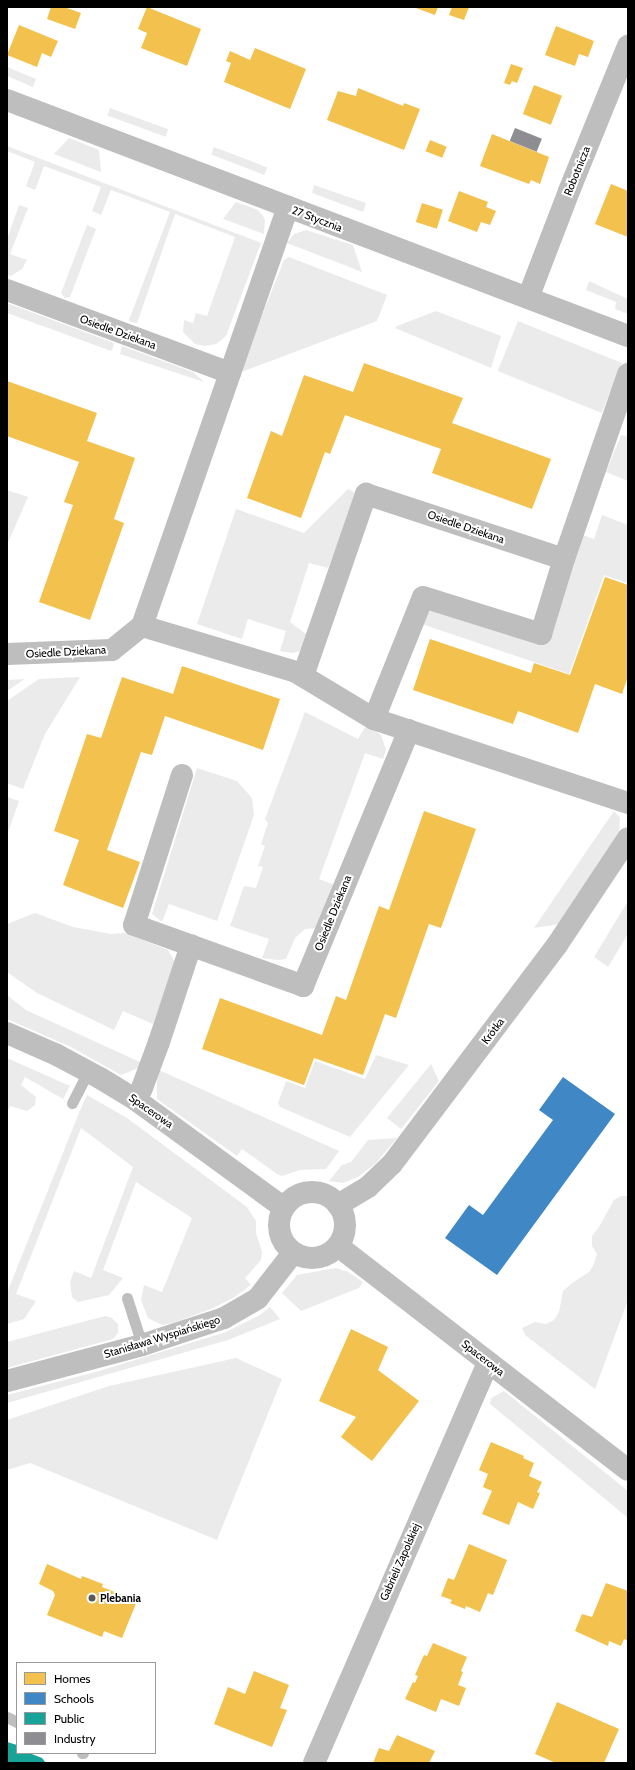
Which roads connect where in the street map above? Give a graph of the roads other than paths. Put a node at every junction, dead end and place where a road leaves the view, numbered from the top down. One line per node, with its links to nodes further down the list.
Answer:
1 (628, 46): 5 (street, Robotnicza)
2 (7, 100): 3 (street, 27 Stycznia)
3 (288, 207): 5 (street, 27 Stycznia); 7 (street)
4 (7, 290): 7 (street, Osiedle Dziekana)
5 (528, 298): 6 (street, 27 Stycznia)
6 (628, 336)
7 (230, 373): 10 (street)
8 (628, 374): 9 (street)
9 (564, 559): 12 (street, Osiedle Dziekana); 13 (street)
10 (142, 626): 11 (street, Osiedle Dziekana); 12 (street)
11 (7, 654)
12 (303, 676): 13 (street)
13 (374, 719): 14 (street)
14 (409, 730): 16 (street); 18 (street, Osiedle Dziekana)
15 (182, 775): 18 (street, Osiedle Dziekana)
16 (628, 803)
17 (628, 838): 23 (street, Krótka)
18 (191, 945): 21 (street)
19 (7, 1033): 20 (street, Spacerowa)
20 (88, 1071): 21 (street, Spacerowa); 22 (lane)
21 (136, 1100): 24 (street, Spacerowa)
22 (72, 1103)
23 (338, 1205): 24 (street); 25 (street)
24 (283, 1207): 26 (street)
25 (338, 1246): 26 (street); 29 (street, Spacerowa)
26 (293, 1253): 28 (street, Stanisława Wyspiańskiego)
27 (127, 1298): 28 (lane)
28 (142, 1345): 30 (street, Stanisława Wyspiańskiego)
29 (488, 1362): 31 (street, Spacerowa); 34 (street, Gabrieli Zapolskiej)
30 (7, 1381)
31 (628, 1470)
32 (7, 1717): 33 (lane)
33 (16, 1722)
34 (314, 1763)

